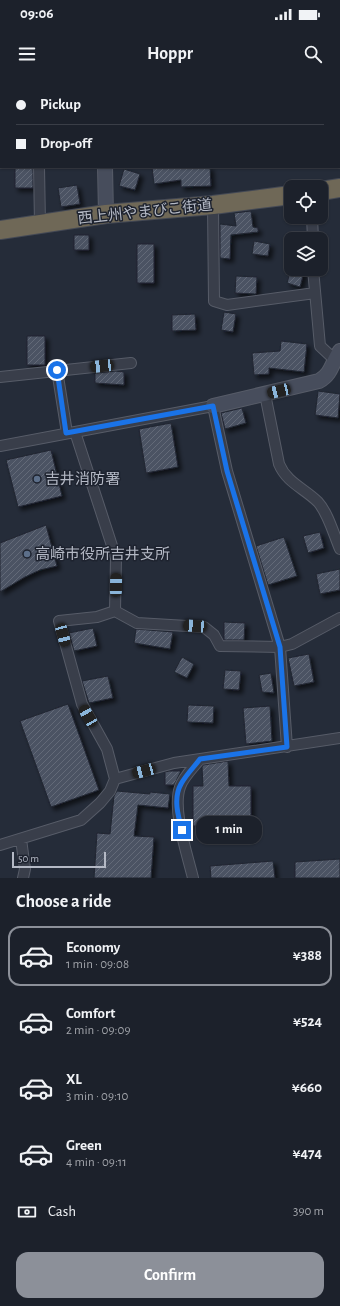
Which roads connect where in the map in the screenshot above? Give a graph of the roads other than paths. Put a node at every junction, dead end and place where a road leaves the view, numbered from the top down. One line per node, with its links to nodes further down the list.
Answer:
1 (39, 168): 8 (street)
2 (105, 168): 7 (street)
3 (340, 188): 4 (highway)
4 (328, 190)
5 (284, 196): 6 (highway, 西上州やまびこ街道)
6 (213, 205): 7 (highway, 西上州やまびこ街道); 11 (street)
7 (106, 214): 8 (highway, 西上州やまびこ街道)
8 (40, 224): 9 (highway, 西上州やまびこ街道)
9 (0, 230)
10 (314, 276): 11 (street)
11 (315, 293): 12 (street)
12 (338, 356): 16 (street)
13 (131, 363): 14 (street)
14 (57, 370): 15 (street); 18 (street)
15 (0, 377)
16 (265, 394): 17 (street); 20 (street)
17 (213, 406): 18 (street); 23 (street)
18 (71, 433): 19 (street); 21 (street)
19 (0, 446)
20 (340, 549)
21 (115, 611): 23 (street); 27 (street)
22 (340, 618): 23 (street)
23 (280, 647): 25 (street)
24 (340, 738): 25 (street)
25 (287, 747): 26 (street)
26 (200, 759): 27 (street); 31 (street)
27 (115, 779): 28 (street)
28 (21, 839): 29 (street); 30 (street)
29 (0, 846)
30 (23, 878)
31 (193, 878)

